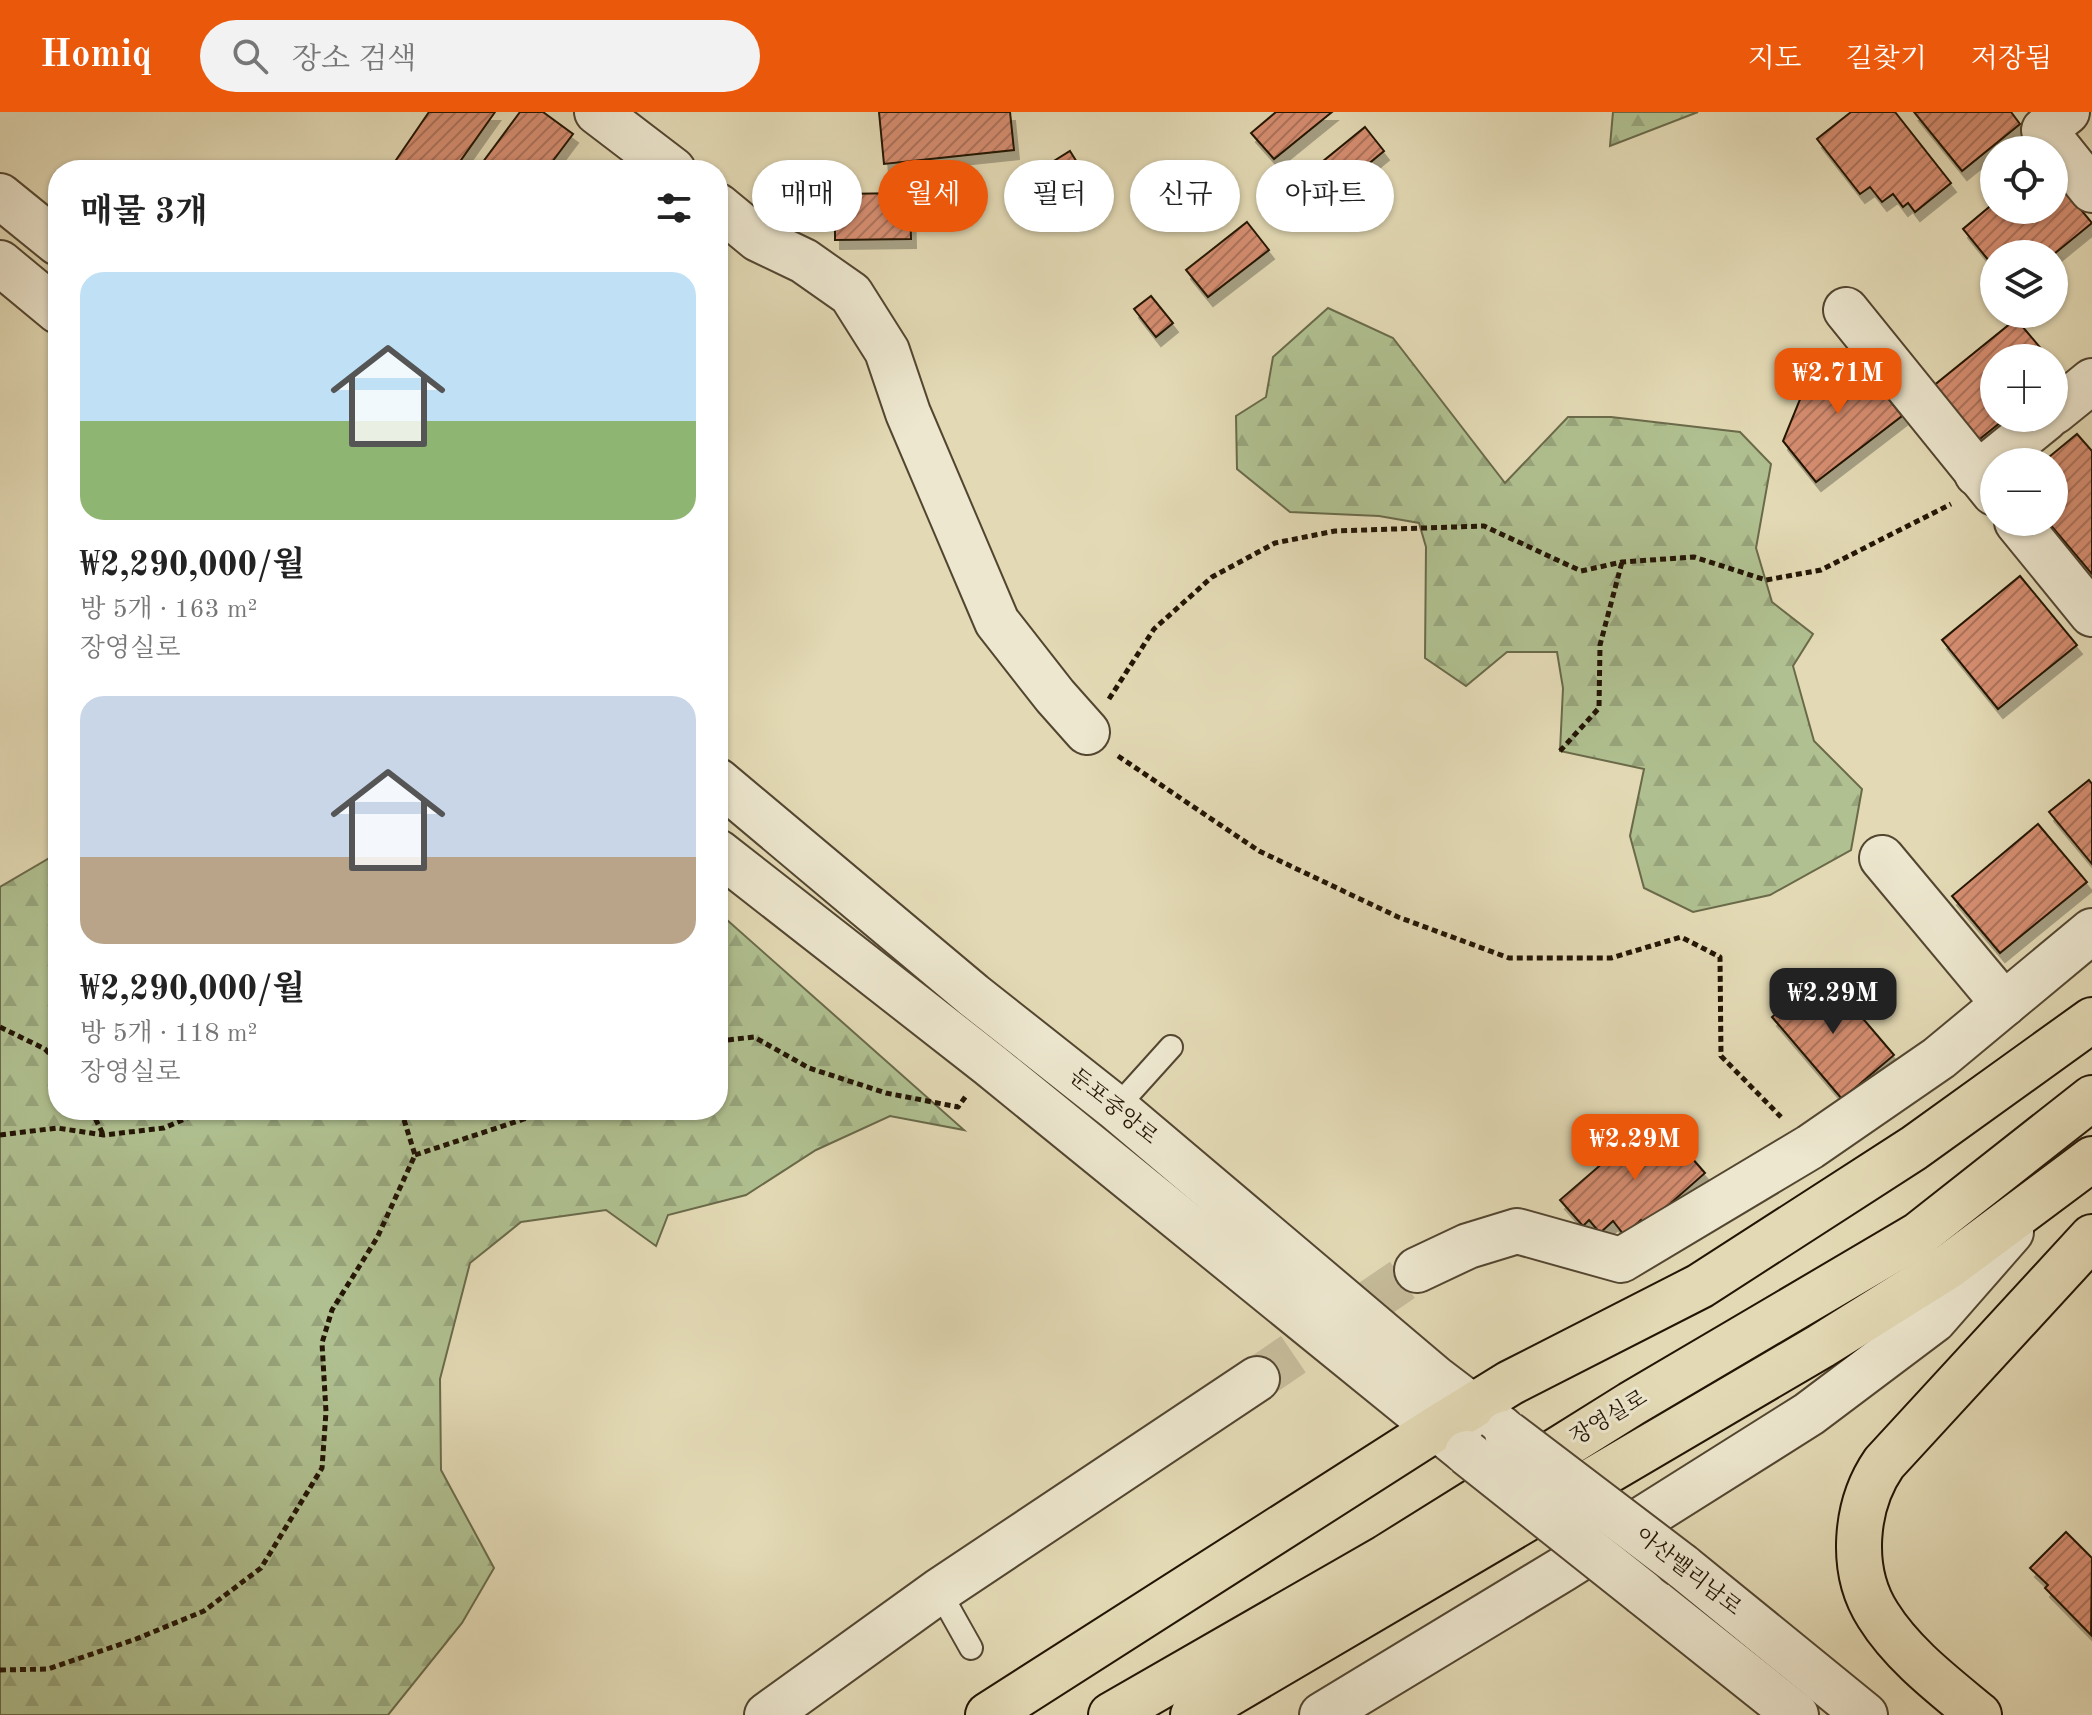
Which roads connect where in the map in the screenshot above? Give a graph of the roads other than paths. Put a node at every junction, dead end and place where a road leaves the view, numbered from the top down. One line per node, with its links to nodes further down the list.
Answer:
1 (2067, 112): 2 (street)
2 (2092, 190)
3 (0, 196): 5 (street)
4 (728, 214): 16 (street)
5 (48, 235)
6 (0, 263): 7 (street)
7 (48, 303)
8 (1846, 310): 13 (street)
9 (2092, 381): 10 (street)
10 (2068, 401)
11 (2033, 432): 12 (street)
12 (2019, 448)
13 (1980, 477)
14 (2028, 536): 15 (street)
15 (2092, 614)
16 (1087, 732)
17 (728, 789): 25 (street, 둔포중앙로)
18 (1882, 858): 21 (street)
19 (728, 860): 31 (street, 둔포중앙로)
20 (2092, 931): 21 (street)
21 (2004, 1004): 29 (street)
22 (2092, 1020): 31 (highway)
23 (1171, 1047): 25 (lane)
24 (2092, 1098): 37 (highway, 장영실로)
25 (1116, 1108): 31 (street, 둔포중앙로)
26 (2092, 1159): 27 (highway, 장영실로)
27 (2042, 1198): 38 (highway, 장영실로); 39 (street)
28 (2092, 1237): 42 (highway)
29 (1417, 1270)
30 (1257, 1379): 33 (street)
31 (1459, 1429): 32 (street, 둔포중앙로); 36 (highway); 40 (street, 아산밸리남로, bridge)
32 (1507, 1433): 41 (street, 아산밸리남로, bridge)
33 (939, 1591): 34 (lane); 35 (street)
34 (971, 1648)
35 (767, 1715)
36 (988, 1715)
37 (1111, 1715)
38 (1193, 1715)
39 (1322, 1715)
40 (1796, 1715)
41 (1865, 1715)
42 (1979, 1715)

